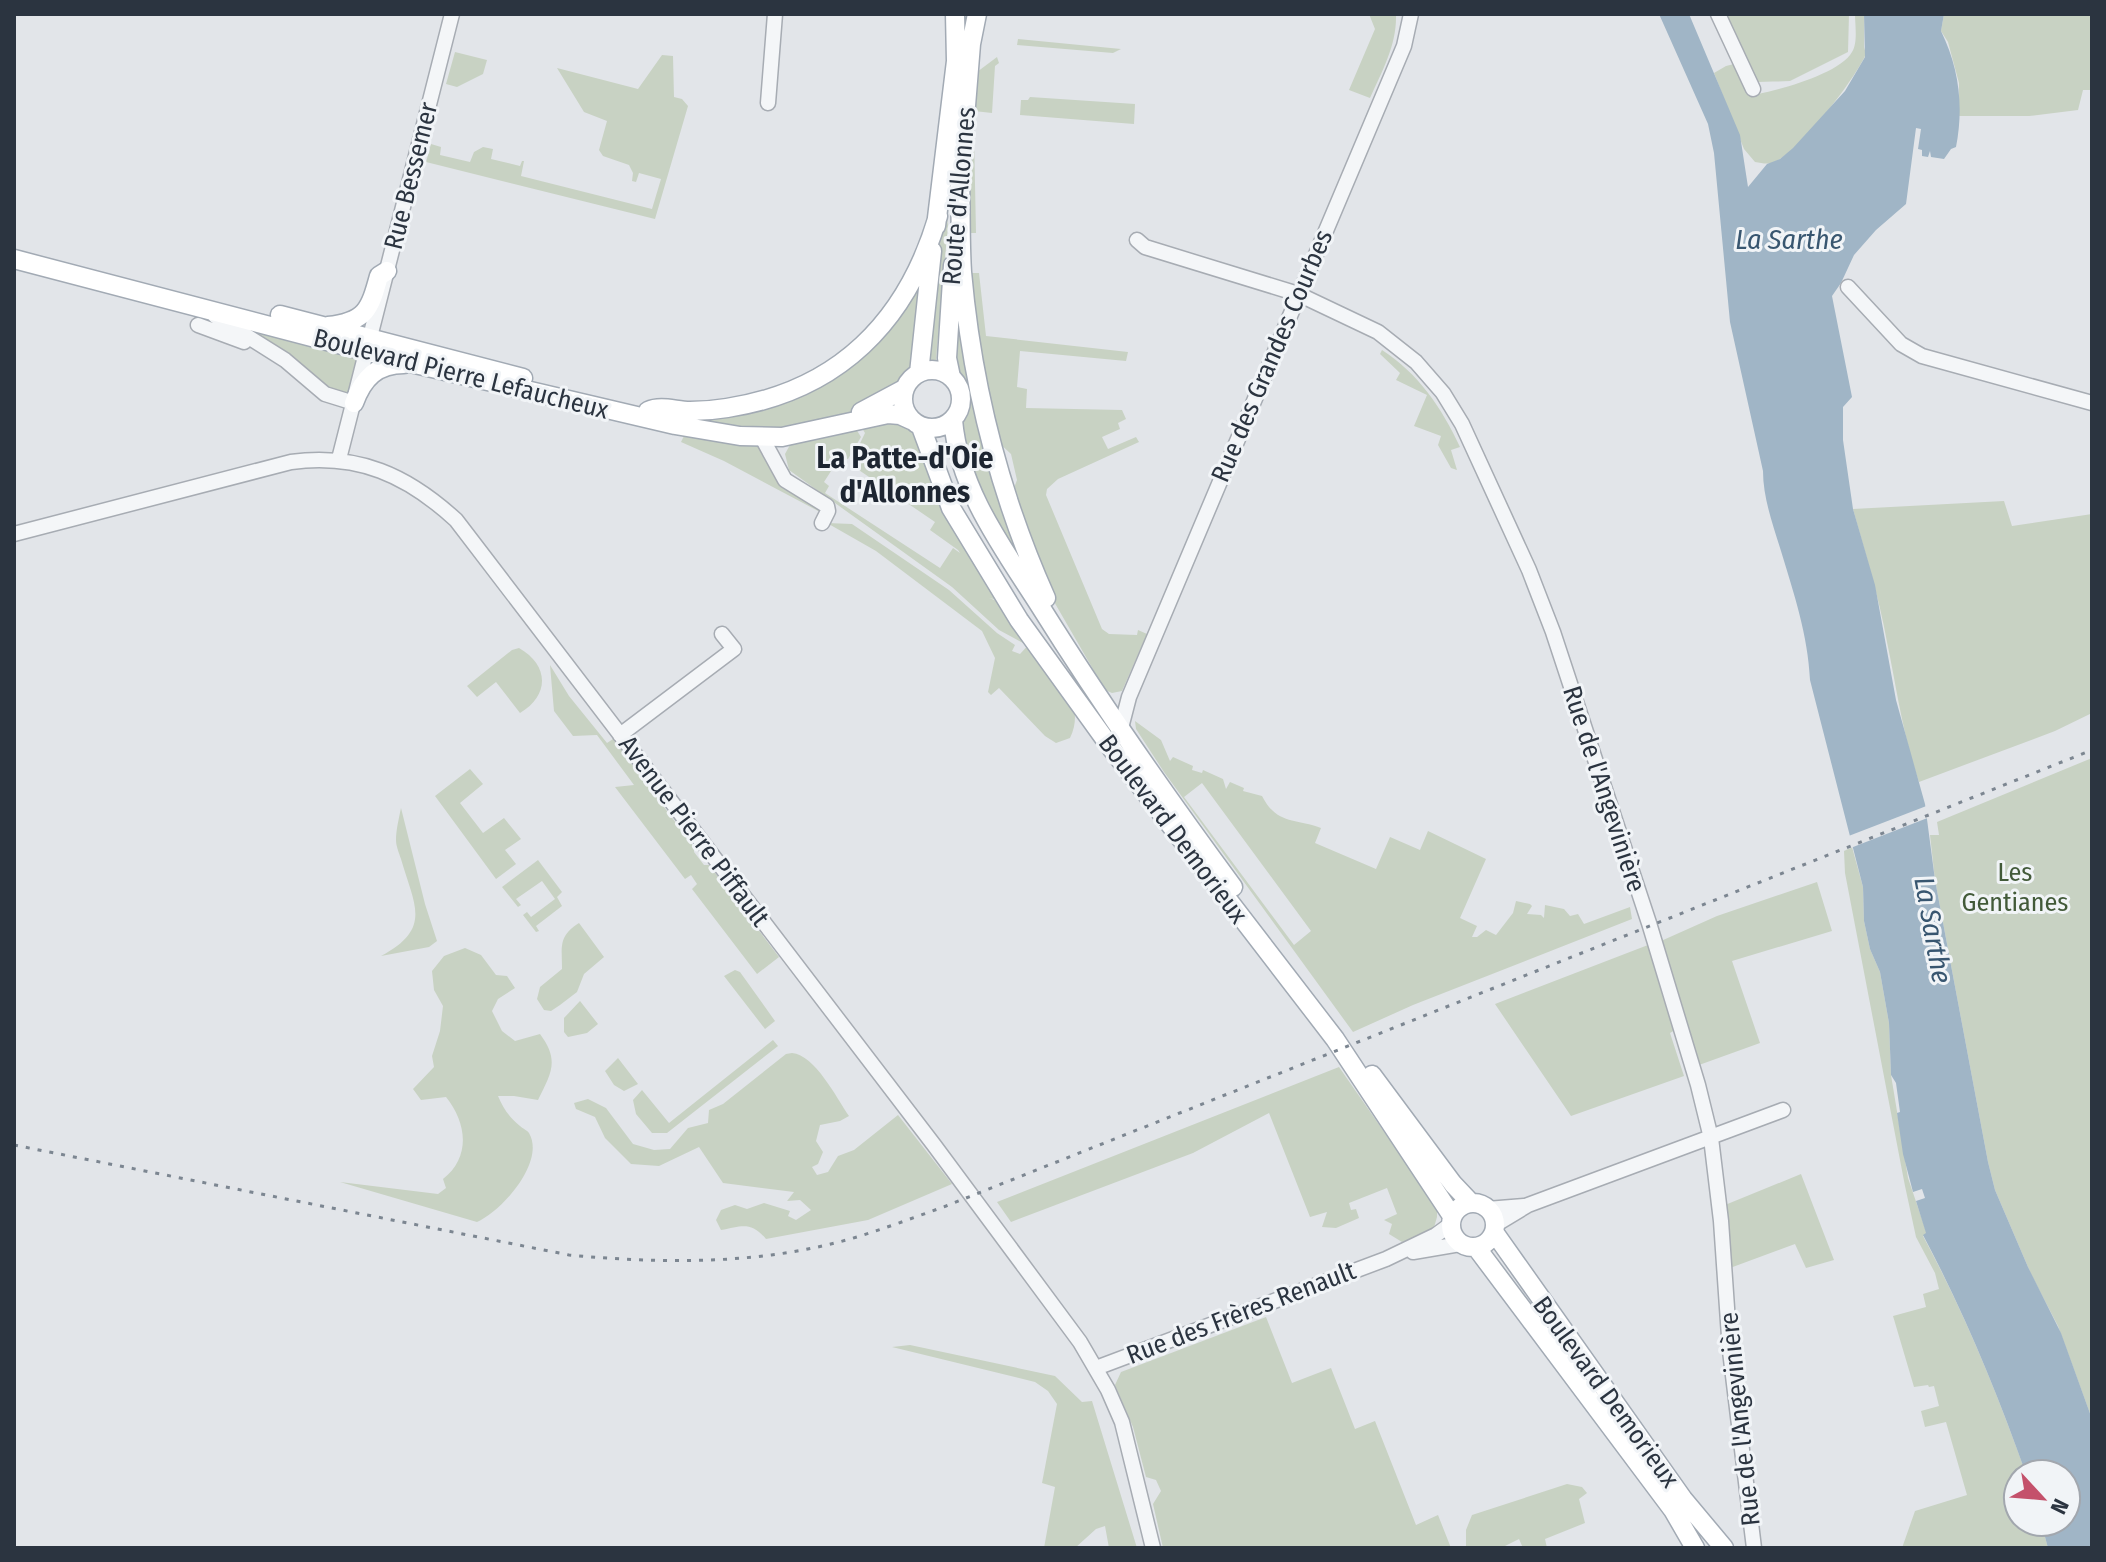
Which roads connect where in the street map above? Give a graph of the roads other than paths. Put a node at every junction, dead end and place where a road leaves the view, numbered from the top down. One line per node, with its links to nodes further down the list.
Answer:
1 (452, 14): 14 (street, Rue Bessemer)
2 (775, 14): 8 (street)
3 (955, 14): 10 (main road, Route d'Allonnes)
4 (977, 14): 9 (main road, Route d'Allonnes)
5 (1411, 14): 16 (street, Rue des Grandes Courbes)
6 (1718, 14): 7 (street)
7 (1753, 89)
8 (768, 103)
9 (960, 179): 23 (main road, Route d'Allonnes); 38 (main road)
10 (938, 216): 21 (main road, Route d'Allonnes); 27 (main road)
11 (1137, 240): 16 (street, Rue de l'Angevinière)
12 (14, 247): 18 (main road, Boulevard Pierre Lefaucheux)
13 (14, 259): 17 (main road, Boulevard Pierre Lefaucheux)
14 (387, 270): 18 (main road); 19 (street, Rue Bessemer); 22 (street)
15 (1848, 287): 26 (street)
16 (1298, 294): 37 (street, Rue des Grandes Courbes); 43 (street, Rue de l'Angevinière)
17 (198, 316): 19 (main road, Boulevard Pierre Lefaucheux); 25 (street)
18 (325, 326): 19 (main road, Boulevard Pierre Lefaucheux)
19 (369, 345): 20 (main road, Boulevard Pierre Lefaucheux); 22 (main road, Boulevard Pierre Lefaucheux); 25 (street, Rue Bessemer)
20 (415, 364): 25 (main road); 30 (main road, Boulevard Pierre Lefaucheux)
21 (919, 373): 23 (main road); 24 (main road)
22 (509, 375): 27 (main road, Boulevard Pierre Lefaucheux)
23 (951, 377): 28 (main road)
24 (904, 389): 27 (main road, Boulevard Pierre Lefaucheux); 29 (main road)
25 (354, 403): 32 (street, Rue Bessemer)
26 (2092, 403)
27 (648, 411)
28 (953, 420): 29 (main road); 38 (main road, Boulevard Demorieux)
29 (916, 424): 31 (main road, Boulevard Pierre Lefaucheux); 45 (main road, Boulevard Demorieux)
30 (761, 436): 31 (main road, Boulevard Pierre Lefaucheux); 33 (street)
31 (793, 436): 33 (street)
32 (339, 459): 35 (street, Avenue Pierre Piffault); 40 (street, Avenue Pierre Piffault)
33 (806, 492): 34 (street)
34 (822, 523)
35 (14, 534)
36 (722, 634): 40 (street)
37 (1129, 697): 38 (street); 39 (street, Rue des Grandes Courbes)
38 (1106, 705): 39 (main road); 41 (main road, Boulevard Demorieux)
39 (1122, 724): 41 (main road)
40 (620, 735): 48 (street, Avenue Pierre Piffault)
41 (1149, 772): 44 (main road, Boulevard Demorieux)
42 (1783, 1110): 43 (street)
43 (1711, 1138): 44 (street); 52 (street, Rue de l'Angevinière)
44 (1487, 1217): 45 (main road); 46 (main road); 51 (main road, Boulevard Demorieux)
45 (1451, 1220): 46 (main road); 47 (street, Rue des Frères Renault)
46 (1468, 1246): 47 (street, Rue des Frères Renault); 50 (main road, Boulevard Demorieux)
47 (1386, 1259): 48 (street, Rue des Frères Renault)
48 (1096, 1368): 49 (street, Avenue Pierre Piffault)
49 (1153, 1548)
50 (1695, 1548)
51 (1724, 1548)
52 (1754, 1548)

